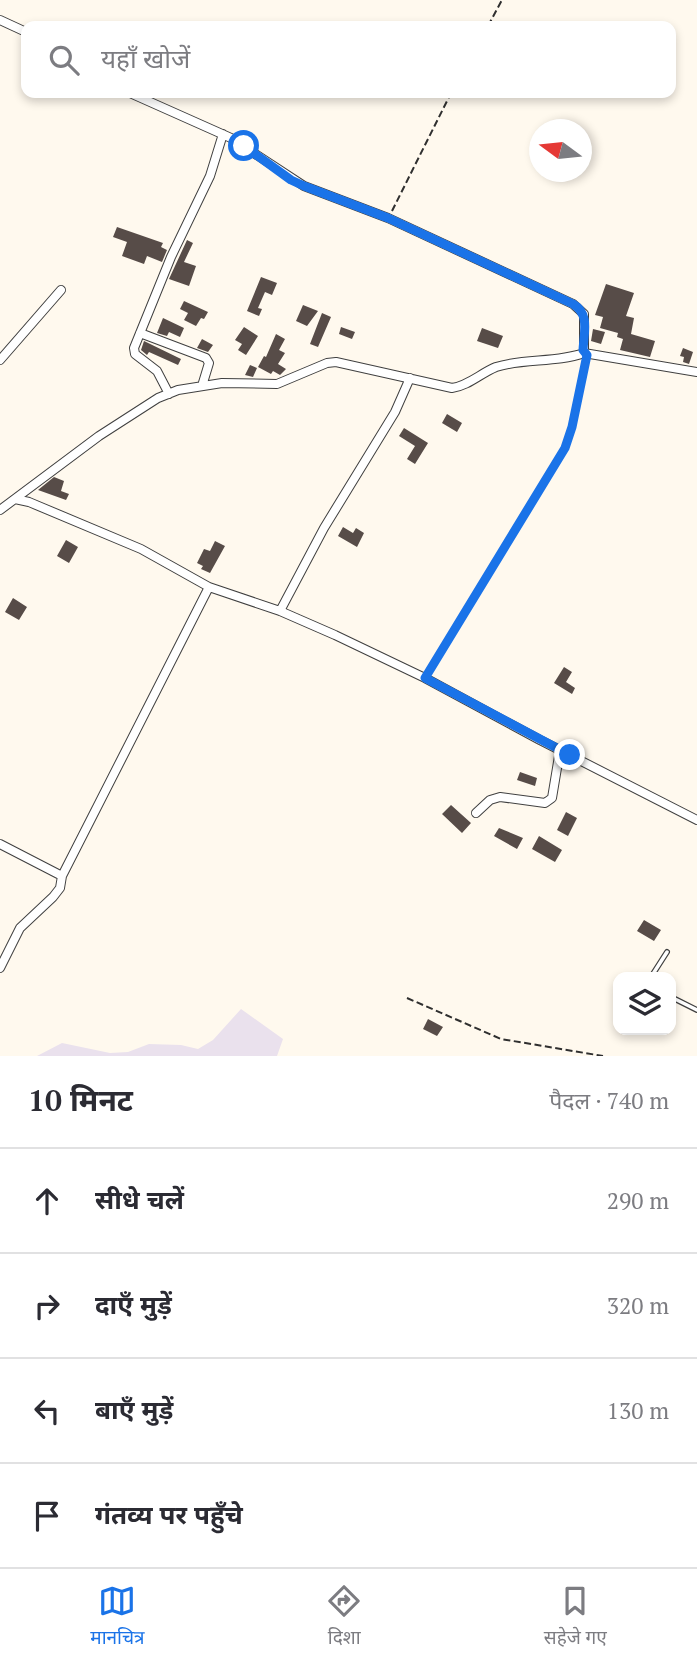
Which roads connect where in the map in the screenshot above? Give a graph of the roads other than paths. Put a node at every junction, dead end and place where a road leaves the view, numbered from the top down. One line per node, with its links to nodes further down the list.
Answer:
1 (0, 20): 2 (street)
2 (21, 30)
3 (141, 98): 4 (street)
4 (223, 134): 6 (street); 7 (street)
5 (61, 290): 8 (street)
6 (140, 333): 11 (street); 12 (street)
7 (585, 354): 9 (street); 10 (street)
8 (0, 360)
9 (697, 372)
10 (410, 378): 11 (street); 16 (street)
11 (202, 386): 12 (street)
12 (169, 394): 13 (street)
13 (15, 499): 14 (street); 15 (street)
14 (0, 510)
15 (209, 587): 16 (street); 21 (street)
16 (280, 611): 17 (street)
17 (563, 752): 18 (street); 19 (street)
18 (476, 813)
19 (697, 820)
20 (0, 844): 21 (street)
21 (62, 876): 23 (street)
22 (667, 952): 24 (lane)
23 (0, 968)
24 (654, 972)
25 (676, 1000): 26 (lane)
26 (697, 1010)

